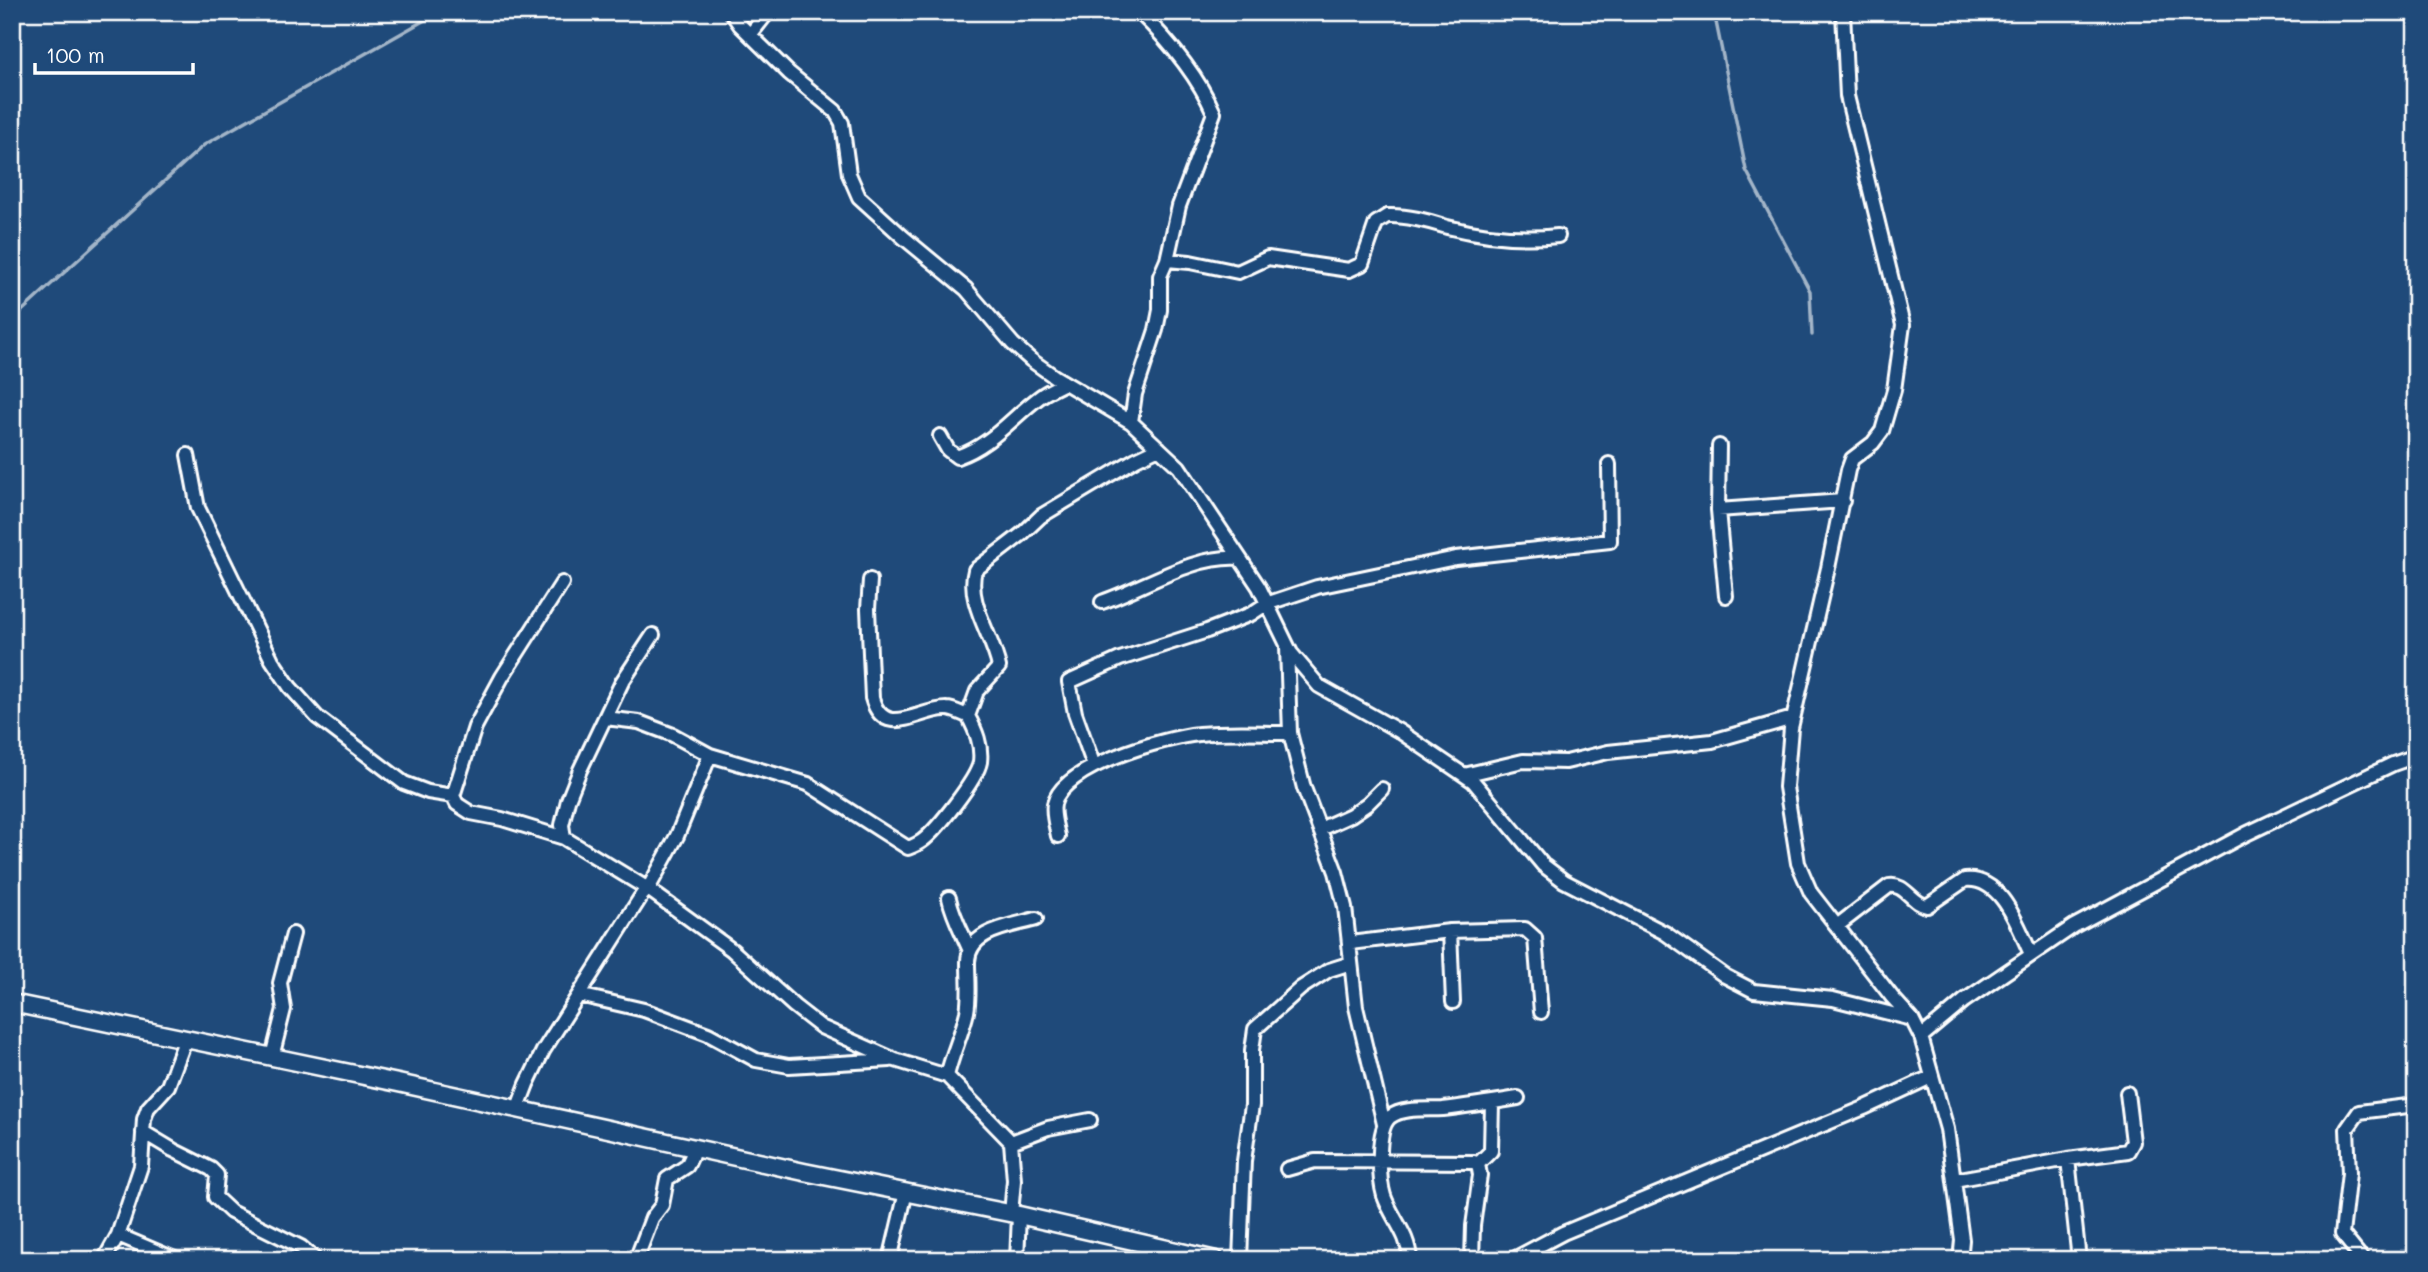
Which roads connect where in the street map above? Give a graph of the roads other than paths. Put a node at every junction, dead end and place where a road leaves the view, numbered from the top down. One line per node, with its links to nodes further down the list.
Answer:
1 (731, 12): 5 (street)
2 (768, 12): 5 (street)
3 (1139, 12): 7 (street)
4 (1843, 12): 15 (street)
5 (750, 35): 8 (street)
6 (1558, 236): 7 (street)
7 (1167, 260): 9 (street)
8 (1065, 383): 9 (street); 10 (street)
9 (1130, 422): 12 (street)
10 (940, 436)
11 (1718, 446): 16 (street)
12 (1159, 448): 17 (street); 25 (street)
13 (188, 455): 34 (street)
14 (1609, 464): 22 (street)
15 (1843, 501): 16 (street); 27 (street)
16 (1718, 510): 20 (street)
17 (1239, 558): 21 (street); 22 (street)
18 (870, 580): 25 (street)
19 (562, 583): 34 (street)
20 (1726, 596)
21 (1102, 602)
22 (1266, 604): 24 (street); 31 (street)
23 (653, 635): 26 (street)
24 (1286, 643): 28 (street); 32 (street)
25 (968, 716): 29 (street)
26 (605, 718): 29 (street); 37 (street)
27 (1793, 718): 32 (street); 41 (street)
28 (1290, 733): 31 (street); 35 (street)
29 (710, 755): 38 (street)
30 (2416, 756): 46 (street)
31 (1094, 766): 36 (street)
32 (1464, 775): 52 (street)
33 (1382, 789): 35 (street)
34 (453, 796): 37 (street)
35 (1320, 829): 44 (street)
36 (1058, 836)
37 (564, 838): 38 (street)
38 (648, 889): 48 (street); 56 (street)
39 (949, 898): 45 (street)
40 (1036, 919): 45 (street)
41 (1837, 926): 46 (street); 52 (street)
42 (1450, 931): 44 (street); 49 (street); 51 (street)
43 (293, 934): 55 (street)
44 (1350, 943): 47 (street)
45 (970, 951): 57 (street)
46 (2031, 954): 53 (street)
47 (1351, 963): 65 (street); 84 (street)
48 (579, 995): 56 (street); 63 (street)
49 (1453, 1002)
50 (12, 1003): 54 (main road)
51 (1541, 1012)
52 (1912, 1019): 53 (street)
53 (1921, 1037): 58 (street)
54 (186, 1038): 55 (main road); 66 (street)
55 (272, 1057): 63 (main road)
56 (895, 1060): 57 (street)
57 (947, 1076): 67 (street)
58 (1931, 1077): 73 (street); 87 (street)
59 (2127, 1093): 69 (street)
60 (1518, 1098): 61 (street)
61 (1492, 1102): 65 (street); 71 (street)
62 (2416, 1105): 90 (street)
63 (517, 1110): 68 (main road)
64 (1090, 1121): 67 (street)
65 (1384, 1124): 70 (street)
66 (143, 1132): 76 (street); 79 (street)
67 (1011, 1142): 75 (street)
68 (695, 1149): 74 (main road); 80 (street)
69 (2068, 1159): 73 (street); 89 (street)
70 (1380, 1161): 71 (street); 72 (street); 85 (street)
71 (1478, 1164): 86 (street)
72 (1287, 1169)
73 (1954, 1180): 88 (street)
74 (906, 1192): 75 (main road); 81 (street)
75 (1015, 1215): 82 (street); 83 (main road)
76 (118, 1235): 77 (street); 78 (street)
77 (104, 1260)
78 (177, 1260)
79 (316, 1260)
80 (636, 1260)
81 (890, 1260)
82 (1017, 1260)
83 (1216, 1260)
84 (1240, 1260)
85 (1410, 1260)
86 (1472, 1260)
87 (1512, 1260)
88 (1960, 1260)
89 (2079, 1260)
90 (2363, 1260)

